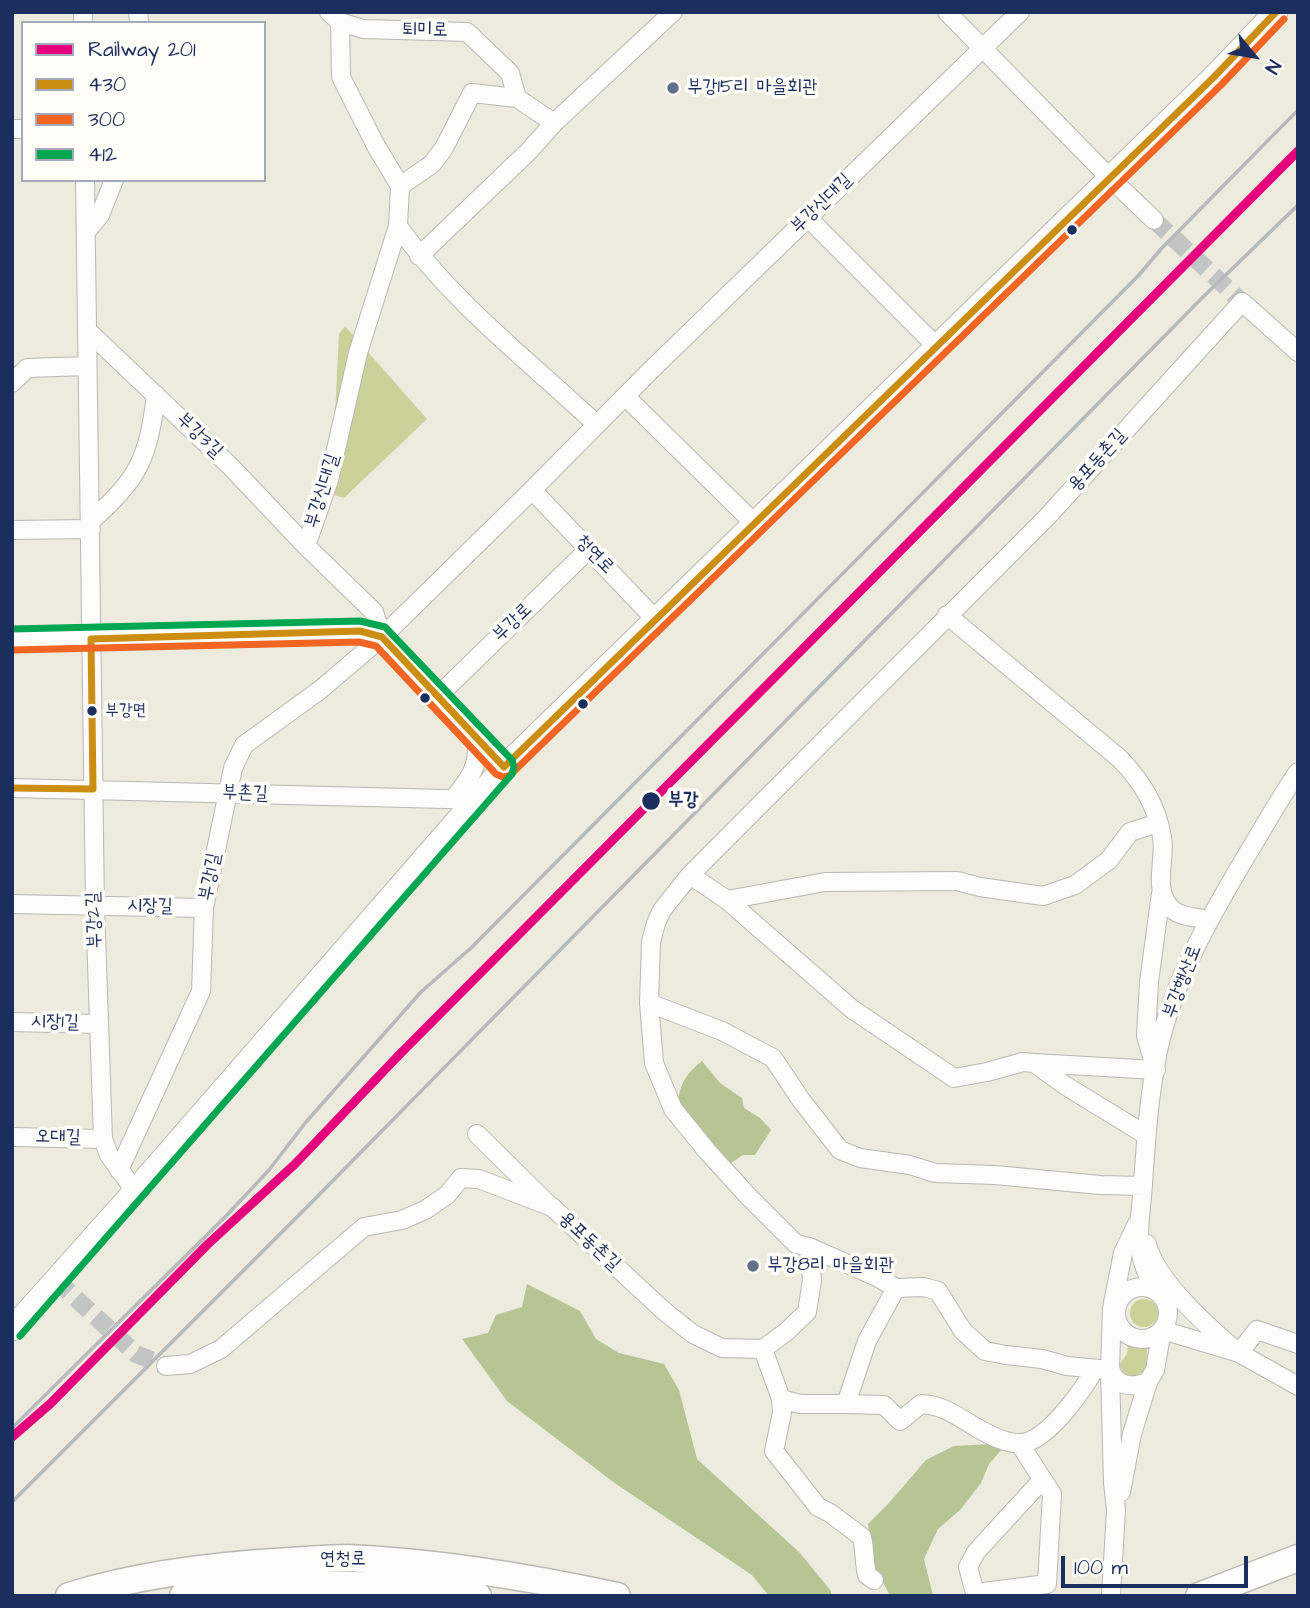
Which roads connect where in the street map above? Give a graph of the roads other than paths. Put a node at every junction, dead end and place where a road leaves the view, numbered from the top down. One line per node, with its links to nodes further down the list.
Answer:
1 (673, 12): 8 (street)
2 (947, 12): 6 (street)
3 (1020, 12): 6 (street, 부강신대길)
4 (1276, 12): 9 (main road)
5 (335, 17): 7 (street, 퇴미로); 12 (street, 퇴미로)
6 (982, 49): 9 (street); 13 (street, 부강신대길)
7 (517, 98): 8 (street); 12 (street)
8 (554, 123): 17 (street)
9 (1109, 177): 14 (street); 19 (main road)
10 (85, 182): 16 (street)
11 (113, 182): 16 (street)
12 (400, 186): 15 (street)
13 (807, 218): 19 (street); 24 (street, 부강신대길)
14 (1154, 220)
15 (398, 226): 17 (street); 30 (street, 부강신대길)
16 (86, 232): 18 (street)
17 (419, 256): 25 (street)
18 (87, 330): 21 (street); 23 (street, 부강3길)
19 (936, 346): 27 (main road)
20 (1298, 352): 32 (street, 용포동촌길)
21 (88, 366): 22 (street); 28 (street)
22 (12, 383)
23 (156, 396): 28 (street); 30 (street, 부강3길)
24 (625, 396): 25 (street, 부강신대길); 27 (street)
25 (596, 424): 26 (street, 부강신대길)
26 (532, 490): 31 (street, 청연로); 34 (street, 부강신대길)
27 (755, 524): 33 (main road)
28 (91, 525): 29 (street); 35 (street)
29 (12, 530)
30 (306, 546): 34 (street, 부강신대길)
31 (589, 550): 33 (street, 청연로); 37 (street, 부강로)
32 (947, 615): 46 (street); 47 (street, 용포동촌길)
33 (656, 620): 39 (main road)
34 (382, 637): 35 (street); 37 (street); 43 (street, 부강1길)
35 (92, 639): 36 (street); 42 (street, 부강2길)
36 (14, 643)
37 (438, 696): 38 (street)
38 (475, 735): 39 (street); 45 (street)
39 (504, 767): 44 (main road)
40 (1298, 772): 53 (street, 부강행산로)
41 (12, 788): 42 (street, 부촌길)
42 (93, 789): 43 (street, 부촌길); 51 (street, 부강2길)
43 (228, 794): 45 (street, 부촌길); 52 (street, 부강1길)
44 (478, 798): 45 (street, 부촌길); 65 (main road)
45 (453, 799)
46 (1158, 823): 48 (street); 49 (street)
47 (690, 875): 49 (street); 54 (street, 용포동촌길)
48 (1161, 893): 53 (street); 58 (street)
49 (727, 900): 57 (street)
50 (12, 904): 51 (street, 시장길)
51 (94, 905): 52 (street, 시장길); 56 (street, 부강2길)
52 (204, 908): 63 (street, 부강1길)
53 (1208, 920): 58 (street, 부강행산로)
54 (649, 1003): 64 (street); 68 (street, 용포동촌길)
55 (12, 1022): 56 (street, 시장1길)
56 (98, 1024): 62 (street, 부강2길)
57 (1034, 1063): 58 (street); 60 (street)
58 (1156, 1070): 60 (street, 부강행산로)
59 (478, 1135): 66 (street)
60 (1146, 1135): 64 (street, 부강행산로)
61 (12, 1136): 62 (street, 오대길)
62 (103, 1139): 63 (street, 부강2길)
63 (119, 1170): 65 (street, 부강2길)
64 (1143, 1186): 67 (street, 부강행산로)
65 (135, 1191): 73 (main road)
66 (552, 1207): 76 (street, 용포동촌길); 79 (street, 용포동촌길)
67 (1140, 1218): 70 (street); 71 (street); 77 (street); 80 (street)
68 (810, 1247): 69 (street, 용포동촌길); 76 (street)
69 (896, 1288): 80 (street, 용포동촌길); 84 (street)
70 (1123, 1296): 71 (street); 72 (street)
71 (1161, 1297): 74 (street); 77 (street)
72 (1119, 1324): 74 (street); 80 (street)
73 (12, 1329)
74 (1161, 1330): 77 (street); 78 (street)
75 (1298, 1344): 77 (street)
76 (763, 1349): 83 (street)
77 (1233, 1351): 78 (street); 82 (street)
78 (1157, 1361): 81 (street)
79 (166, 1366)
80 (1102, 1370): 81 (street); 85 (street); 87 (street)
81 (1148, 1382): 87 (street)
82 (1298, 1386)
83 (781, 1399): 84 (street); 89 (street)
84 (846, 1404): 85 (street)
85 (1019, 1443): 86 (street)
86 (1042, 1480): 86 (street)
87 (1116, 1509): 94 (street)
88 (1298, 1558): 95 (highway)
89 (874, 1580)
90 (69, 1596): 93 (highway, 연청로)
91 (183, 1596): 92 (highway, 연청로)
92 (478, 1596)
93 (617, 1596)
94 (1111, 1596)
95 (1199, 1596)

